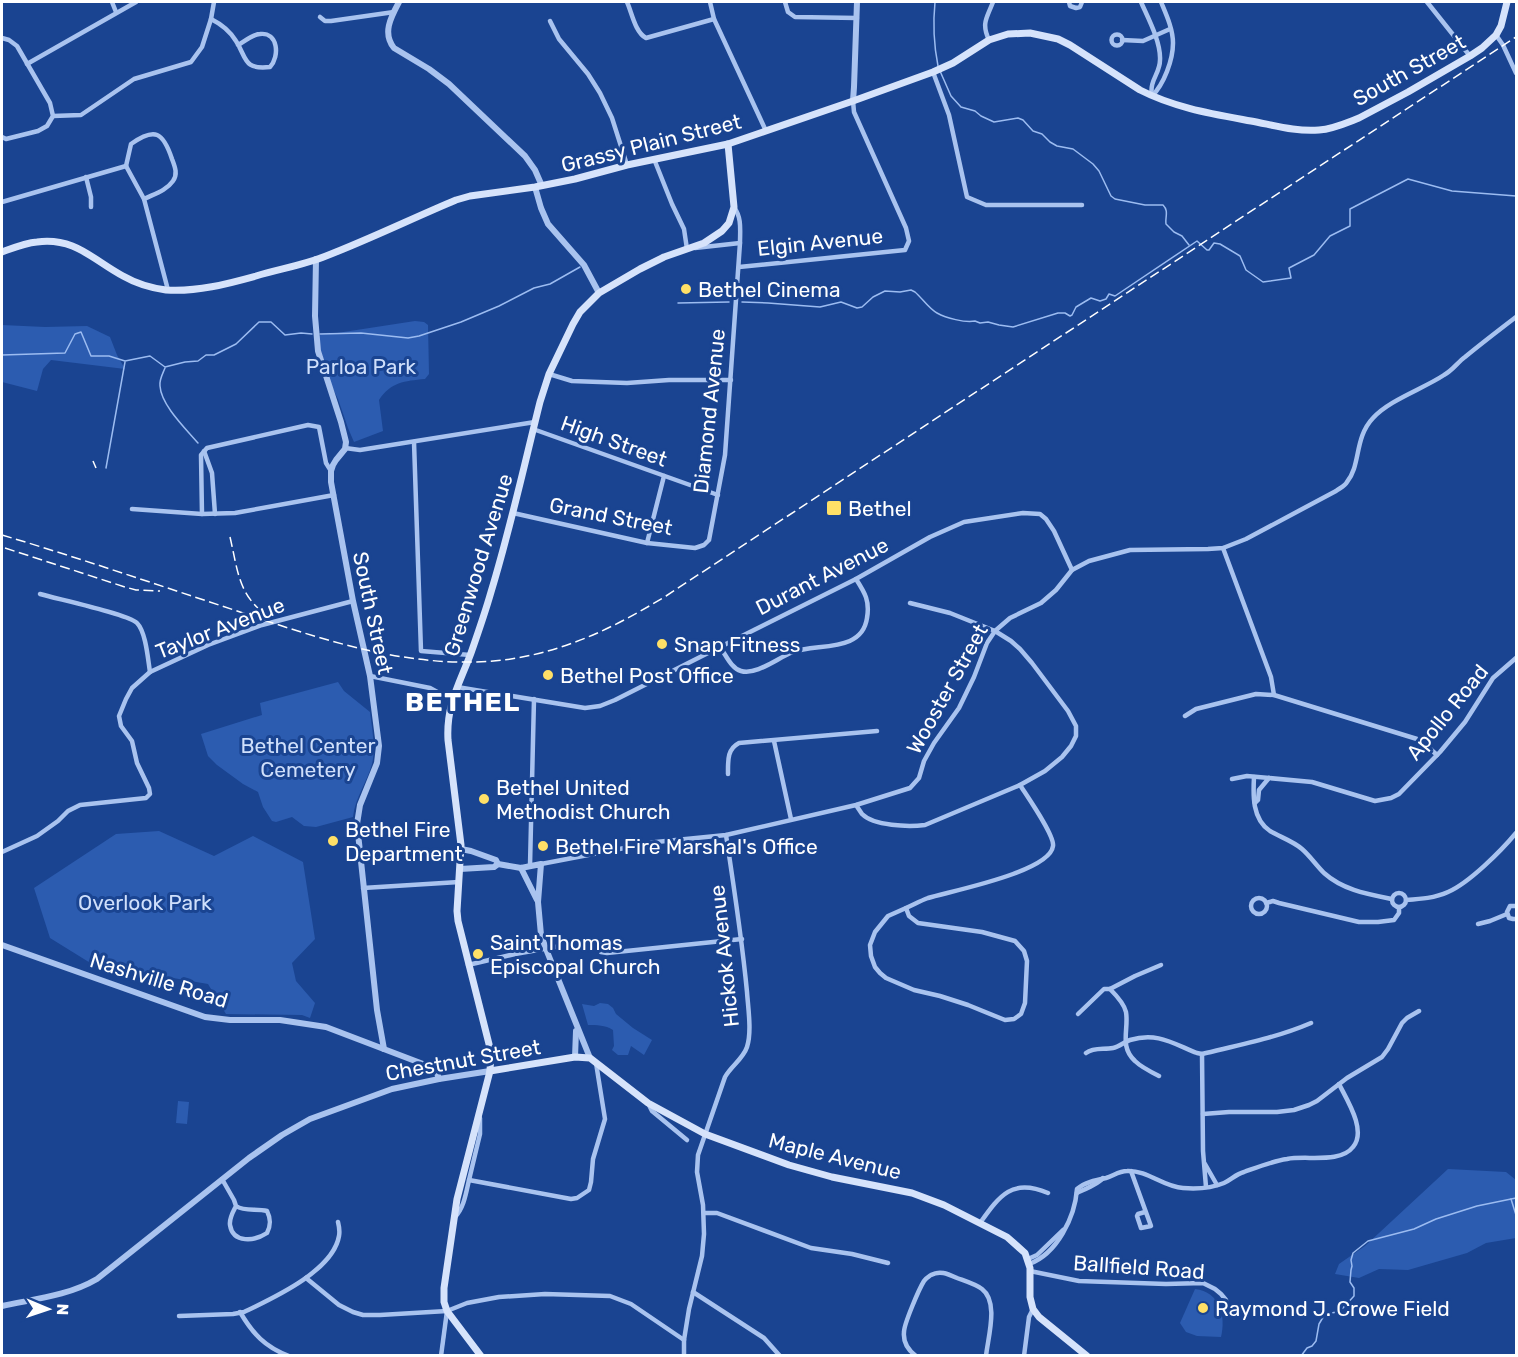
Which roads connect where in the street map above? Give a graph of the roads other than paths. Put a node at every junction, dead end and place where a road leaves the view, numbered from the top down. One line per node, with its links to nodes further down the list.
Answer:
1 (112, 2): 16 (street)
2 (136, 2): 16 (street)
3 (214, 2): 19 (street)
4 (399, 2): 17 (street)
5 (627, 2): 21 (street)
6 (710, 2): 21 (street)
7 (785, 2): 20 (street)
8 (857, 2): 20 (street)
9 (993, 2): 27 (street)
10 (1069, 2): 11 (street)
11 (1082, 2)
12 (1141, 2): 25 (street)
13 (1161, 2): 23 (street)
14 (1427, 2): 30 (street)
15 (1507, 2): 24 (main road, South Street)
16 (116, 12): 31 (street)
17 (394, 12): 18 (street); 45 (street)
18 (320, 17)
19 (211, 18): 29 (street); 36 (street)
20 (856, 18): 35 (street)
21 (714, 19): 38 (street)
22 (550, 21): 42 (street)
23 (1170, 29): 25 (street); 34 (street)
24 (1496, 35): 30 (main road, South Street); 33 (street)
25 (1155, 37): 28 (street); 34 (street)
26 (2, 38): 31 (street)
27 (990, 40): 32 (main road, Grassy Plain Street); 34 (main road, Grassy Plain Street)
28 (1122, 40)
29 (238, 45): 29 (street)
30 (1470, 56): 37 (main road, South Street)
31 (27, 64): 36 (street)
32 (938, 70): 35 (main road, Grassy Plain Street); 48 (street)
33 (1516, 72)
34 (1152, 96): 37 (main road, Grassy Plain Street)
35 (852, 101): 38 (main road, Grassy Plain Street); 55 (street, Elgin Avenue)
36 (52, 116): 39 (street)
37 (1298, 130)
38 (766, 131): 40 (main road, Grassy Plain Street)
39 (2, 137)
40 (728, 144): 41 (main road, Grassy Plain Street); 50 (main road)
41 (654, 159): 42 (main road, Grassy Plain Street); 52 (street)
42 (627, 165): 45 (main road, Grassy Plain Street)
43 (126, 166): 44 (street); 46 (street); 46 (street)
44 (86, 177): 47 (street); 49 (street)
45 (539, 187): 54 (main road, Grassy Plain Street); 57 (street)
46 (144, 199): 56 (street)
47 (2, 202)
48 (1082, 205)
49 (91, 207)
50 (734, 207): 51 (street, Diamond Avenue); 52 (main road, Greenwood Avenue)
51 (740, 243): 52 (street); 55 (street, Diamond Avenue)
52 (686, 249): 57 (main road, Greenwood Avenue)
53 (2, 252): 56 (main road, Grassy Plain Street)
54 (316, 259): 56 (main road, Grassy Plain Street); 63 (street)
55 (739, 267): 60 (street, Diamond Avenue)
56 (168, 290)
57 (599, 293): 59 (main road, Greenwood Avenue)
58 (1516, 317): 75 (street, Wooster Street)
59 (549, 374): 60 (street); 61 (main road, Greenwood Avenue)
60 (731, 380): 68 (street, Diamond Avenue)
61 (534, 426): 62 (street); 66 (street, High Street); 70 (main road, Greenwood Avenue)
62 (414, 442): 63 (street); 83 (street)
63 (345, 448): 65 (street)
64 (204, 451): 65 (street); 71 (street); 72 (street)
65 (331, 471): 67 (street, South Street)
66 (664, 476): 68 (street, High Street); 73 (street)
67 (334, 495): 72 (street); 79 (street, South Street)
68 (718, 495): 74 (street, Diamond Avenue)
69 (132, 509): 71 (street)
70 (513, 513): 73 (street, Grand Street); 83 (main road, Greenwood Avenue)
71 (202, 514): 72 (street)
72 (215, 514)
73 (647, 543): 74 (street, Grand Street)
74 (704, 545)
75 (1223, 548): 76 (street, Wooster Street); 88 (street)
76 (1072, 570): 77 (street, Durant Avenue); 81 (street, Wooster Street)
77 (856, 579): 82 (street, Durant Avenue); 82 (street)
78 (40, 594): 85 (street)
79 (353, 601): 85 (street, Taylor Avenue); 86 (street, South Street)
80 (910, 603): 81 (street)
81 (995, 631): 99 (street); 101 (street, Wooster Street)
82 (720, 647): 89 (street, Durant Avenue)
83 (470, 655): 87 (main road, Greenwood Avenue)
84 (1516, 658): 94 (street, Apollo Road)
85 (150, 672): 106 (street, Taylor Avenue)
86 (370, 676): 90 (street); 113 (street, South Street)
87 (457, 687): 89 (street); 90 (main road, Greenwood Avenue)
88 (1274, 695): 91 (street); 94 (street)
89 (534, 699): 109 (street)
90 (452, 700): 105 (main road, Greenwood Avenue)
91 (1185, 716)
92 (877, 731): 93 (street)
93 (774, 741): 95 (street); 102 (street)
94 (1437, 755): 97 (street, Apollo Road)
95 (728, 774)
96 (1254, 777): 97 (street, Apollo Road); 98 (street, Apollo Road); 100 (street)
97 (1269, 777): 100 (street)
98 (1232, 779)
99 (1020, 785): 101 (street); 119 (street)
100 (1255, 803): 114 (street)
101 (856, 805): 102 (street, Wooster Street)
102 (791, 819): 104 (street, Wooster Street)
103 (1516, 833): 115 (street)
104 (726, 835): 108 (street, Wooster Street); 124 (street, Hickok Avenue)
105 (461, 849): 107 (street); 111 (main road, Greenwood Avenue)
106 (2, 852)
107 (498, 864): 110 (street); 111 (street)
108 (541, 864): 109 (street, Wooster Street); 116 (street)
109 (530, 866): 110 (street, Wooster Street)
110 (521, 868): 116 (street)
111 (460, 869): 112 (main road, Greenwood Avenue)
112 (459, 882): 113 (street); 127 (main road, Greenwood Avenue)
113 (363, 888): 135 (street, South Street)
114 (1392, 899): 115 (street); 120 (street)
115 (1406, 900): 120 (street)
116 (538, 902): 126 (street)
117 (1266, 903): 120 (street)
118 (1516, 906): 121 (street)
119 (906, 908): 119 (street)
120 (1399, 908)
121 (1507, 914): 122 (street); 123 (street)
122 (1516, 919)
123 (1478, 924)
124 (742, 939): 126 (street); 147 (street, Hickok Avenue)
125 (2, 945): 135 (street, Nashville Road)
126 (546, 949): 127 (street); 133 (street)
127 (468, 965): 140 (main road, Greenwood Avenue)
128 (1161, 965): 129 (street)
129 (1110, 989): 131 (street); 134 (street)
130 (1419, 1011): 143 (street)
131 (1078, 1014)
132 (1311, 1023): 137 (street)
133 (575, 1024): 138 (street); 139 (street)
134 (1125, 1042): 136 (street); 137 (street); 141 (street)
135 (384, 1049): 142 (street, Nashville Road)
136 (1086, 1053)
137 (1202, 1054): 146 (street)
138 (575, 1057): 139 (main road, Chestnut Street); 140 (main road, Chestnut Street)
139 (593, 1061): 144 (main road, Maple Avenue); 152 (street)
140 (490, 1071): 142 (street, Chestnut Street); 145 (main road, Greenwood Avenue)
141 (1159, 1076)
142 (439, 1079): 151 (street, Chestnut Street)
143 (1339, 1084): 146 (street); 153 (street)
144 (648, 1103): 147 (main road, Maple Avenue); 148 (street)
145 (479, 1112): 152 (street); 159 (main road, Greenwood Avenue)
146 (1203, 1114): 149 (street)
147 (705, 1134): 158 (street, Hickok Avenue); 161 (main road, Maple Avenue)
148 (687, 1140)
149 (1204, 1162): 153 (street); 154 (street)
150 (1131, 1171): 154 (street); 157 (street); 163 (street)
151 (222, 1179): 156 (street); 166 (street, Chestnut Street)
152 (469, 1180): 159 (street)
153 (1217, 1185): 154 (street)
154 (1206, 1187)
155 (1048, 1193): 161 (street)
156 (236, 1206): 156 (street)
157 (1145, 1212)
158 (704, 1213): 162 (street); 165 (street, Hickok Avenue)
159 (455, 1216): 168 (main road, Greenwood Avenue)
160 (338, 1222): 164 (street)
161 (980, 1222): 163 (main road, Maple Avenue)
162 (888, 1263)
163 (1029, 1264): 167 (main road); 170 (street, Ballfield Road)
164 (306, 1278): 168 (street); 169 (street)
165 (693, 1292): 172 (street, Hickok Avenue); 177 (street)
166 (2, 1306)
167 (1034, 1309): 180 (street); 181 (main road)
168 (447, 1311): 172 (street); 174 (street); 175 (main road)
169 (240, 1312): 171 (street); 173 (street)
170 (1230, 1314)
171 (179, 1316)
172 (684, 1340): 176 (street, Hickok Avenue)
173 (289, 1356)
174 (441, 1356)
175 (482, 1356)
176 (684, 1356)
177 (780, 1356)
178 (916, 1356): 179 (street)
179 (986, 1356)
180 (1024, 1356)
181 (1087, 1356)

